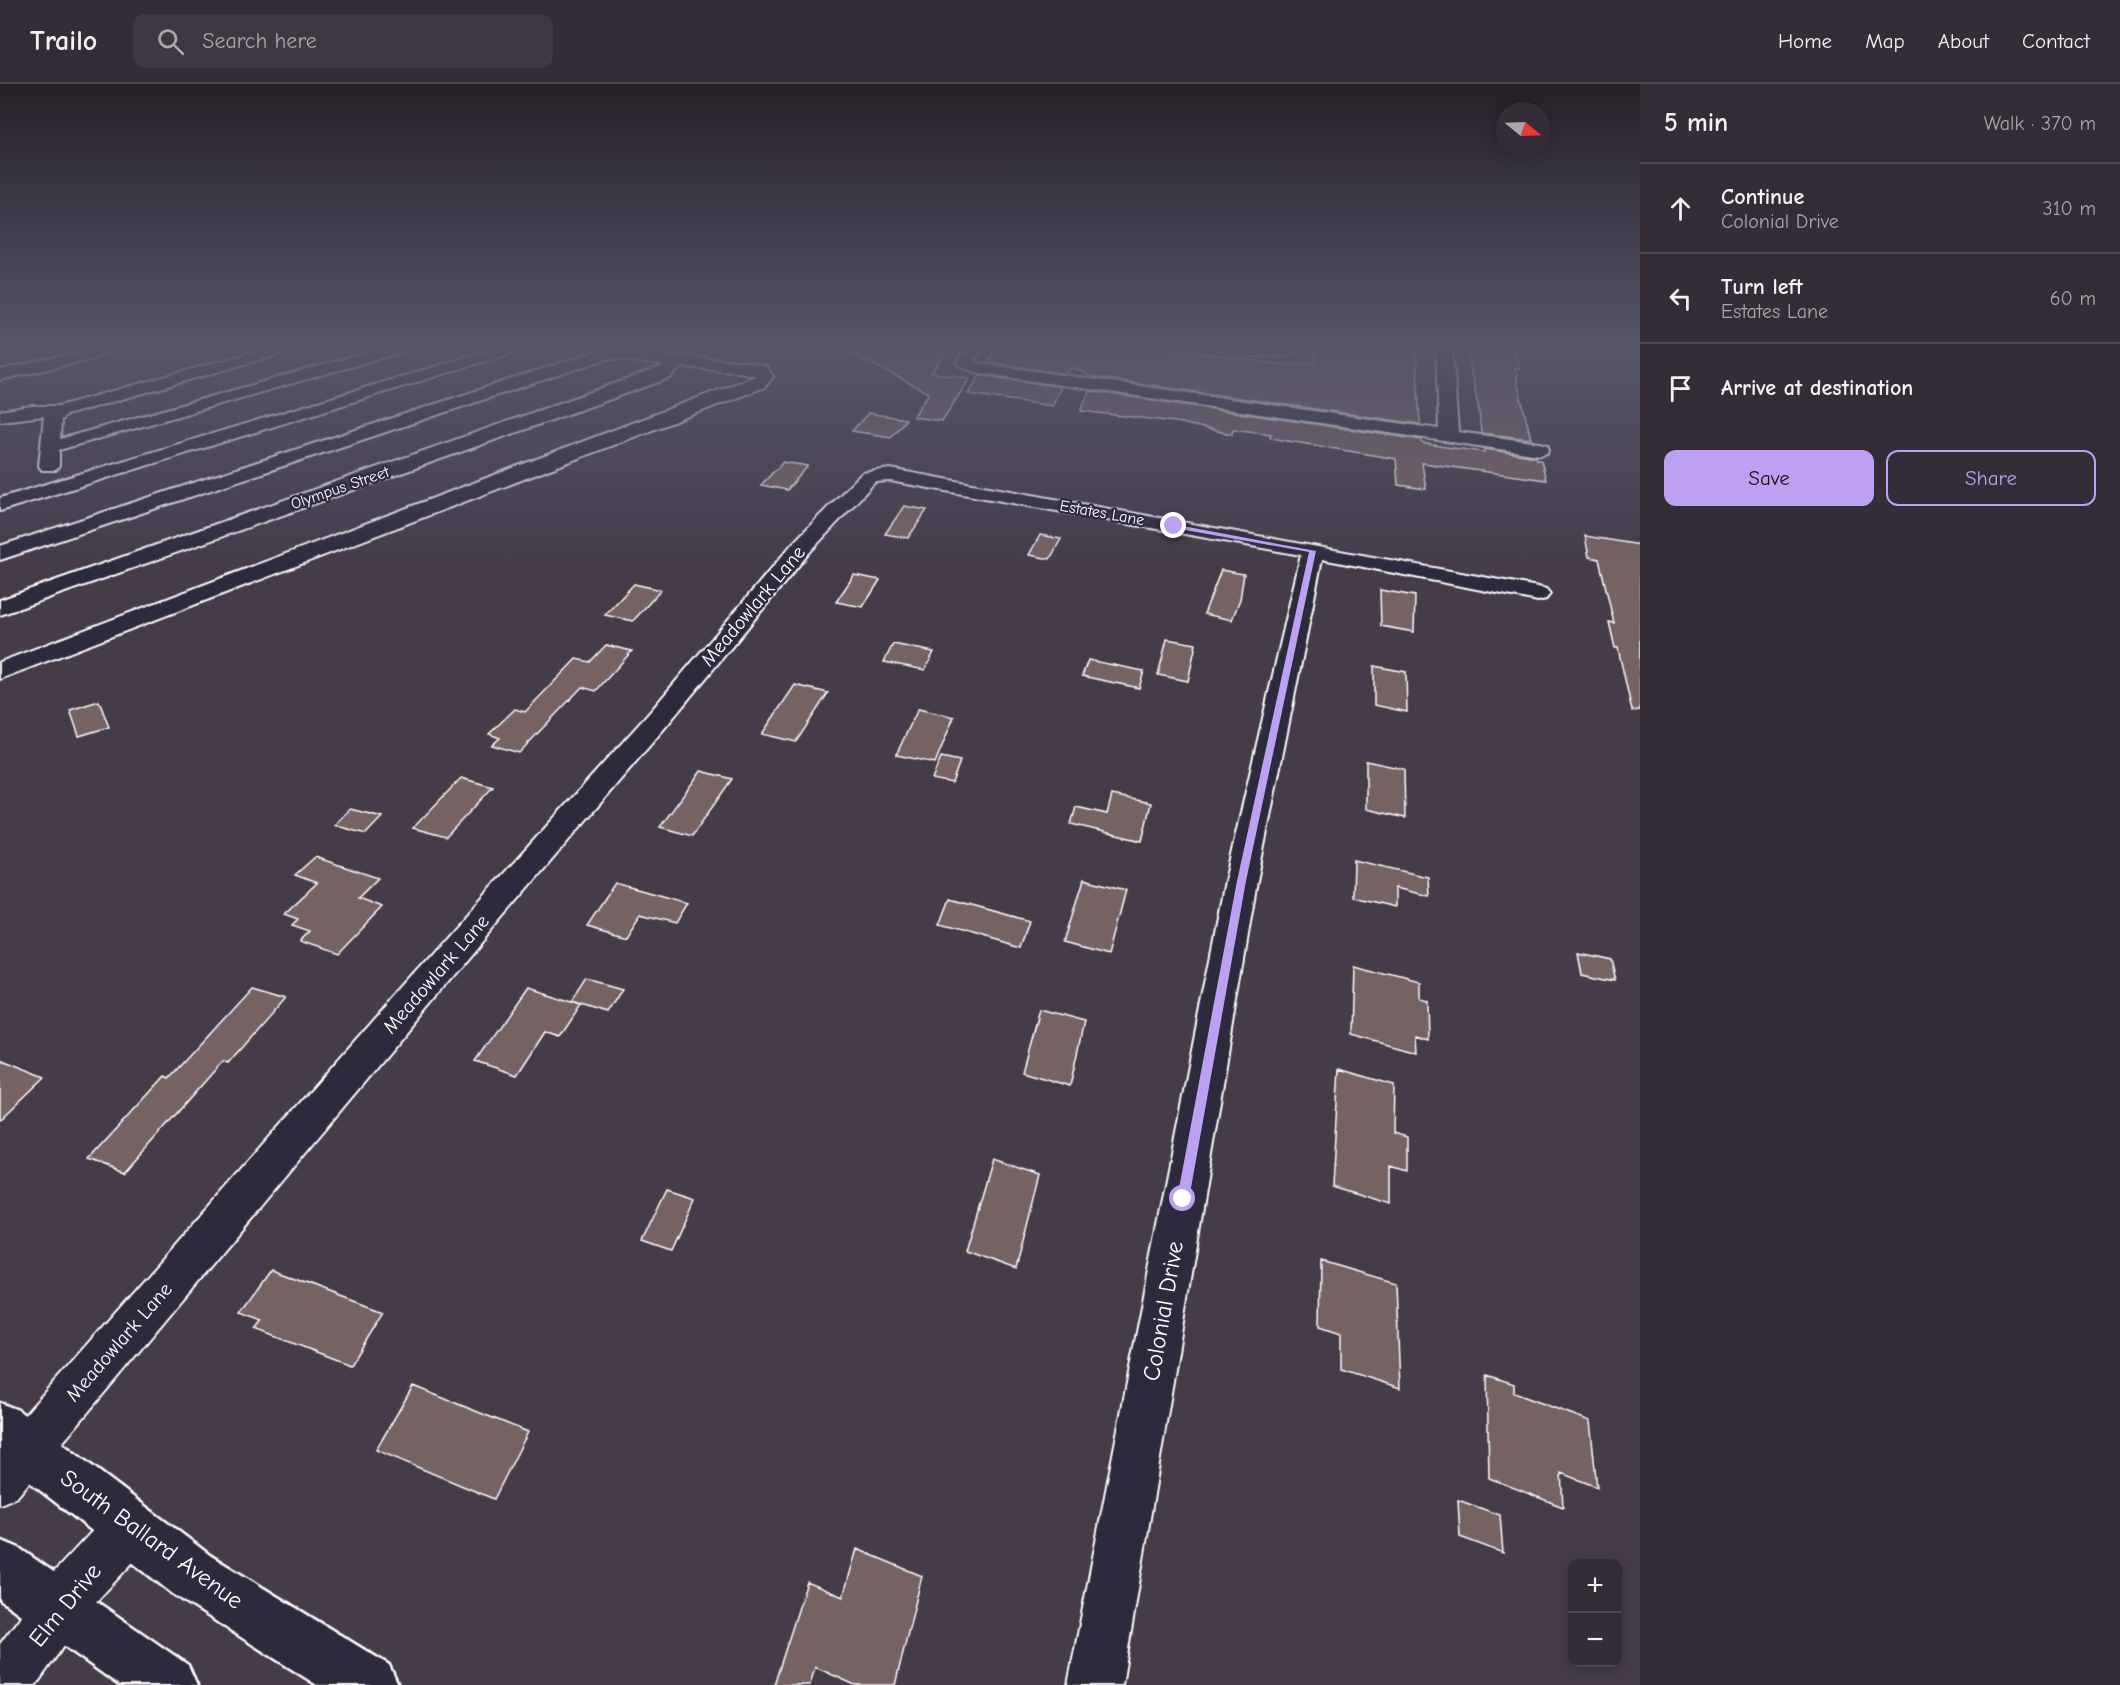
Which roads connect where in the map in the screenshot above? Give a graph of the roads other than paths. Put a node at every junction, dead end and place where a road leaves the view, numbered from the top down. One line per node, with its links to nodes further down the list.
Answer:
1 (52, 422): 12 (street)
2 (143, 422): 12 (street)
3 (270, 422): 18 (street)
4 (400, 422): 21 (street)
5 (454, 422): 11 (street)
6 (528, 422): 11 (street, Olympus Street)
7 (657, 422): 16 (street)
8 (1350, 422): 10 (street)
9 (1448, 422): 10 (street)
10 (1449, 436): 14 (street)
11 (484, 437): 13 (street); 23 (street, Olympus Street)
12 (50, 446): 18 (street)
13 (502, 447)
14 (1540, 449)
15 (520, 457): 16 (street)
16 (538, 467): 24 (street)
17 (878, 475): 20 (street, Estates Lane); 25 (street, Meadowlark Lane)
18 (61, 486): 19 (street)
19 (0, 505)
20 (1313, 551): 22 (street, Estates Lane); 32 (street, Colonial Drive)
21 (0, 553)
22 (1538, 594)
23 (0, 608)
24 (0, 671)
25 (10, 1452): 26 (main road, South Ballard Avenue)
26 (131, 1527): 28 (street, Elm Drive); 31 (main road, South Ballard Avenue)
27 (0, 1567): 28 (main road)
28 (59, 1608): 29 (street, Elm Drive); 30 (main road)
29 (3, 1685)
30 (168, 1685)
31 (369, 1685)
32 (1095, 1685)

